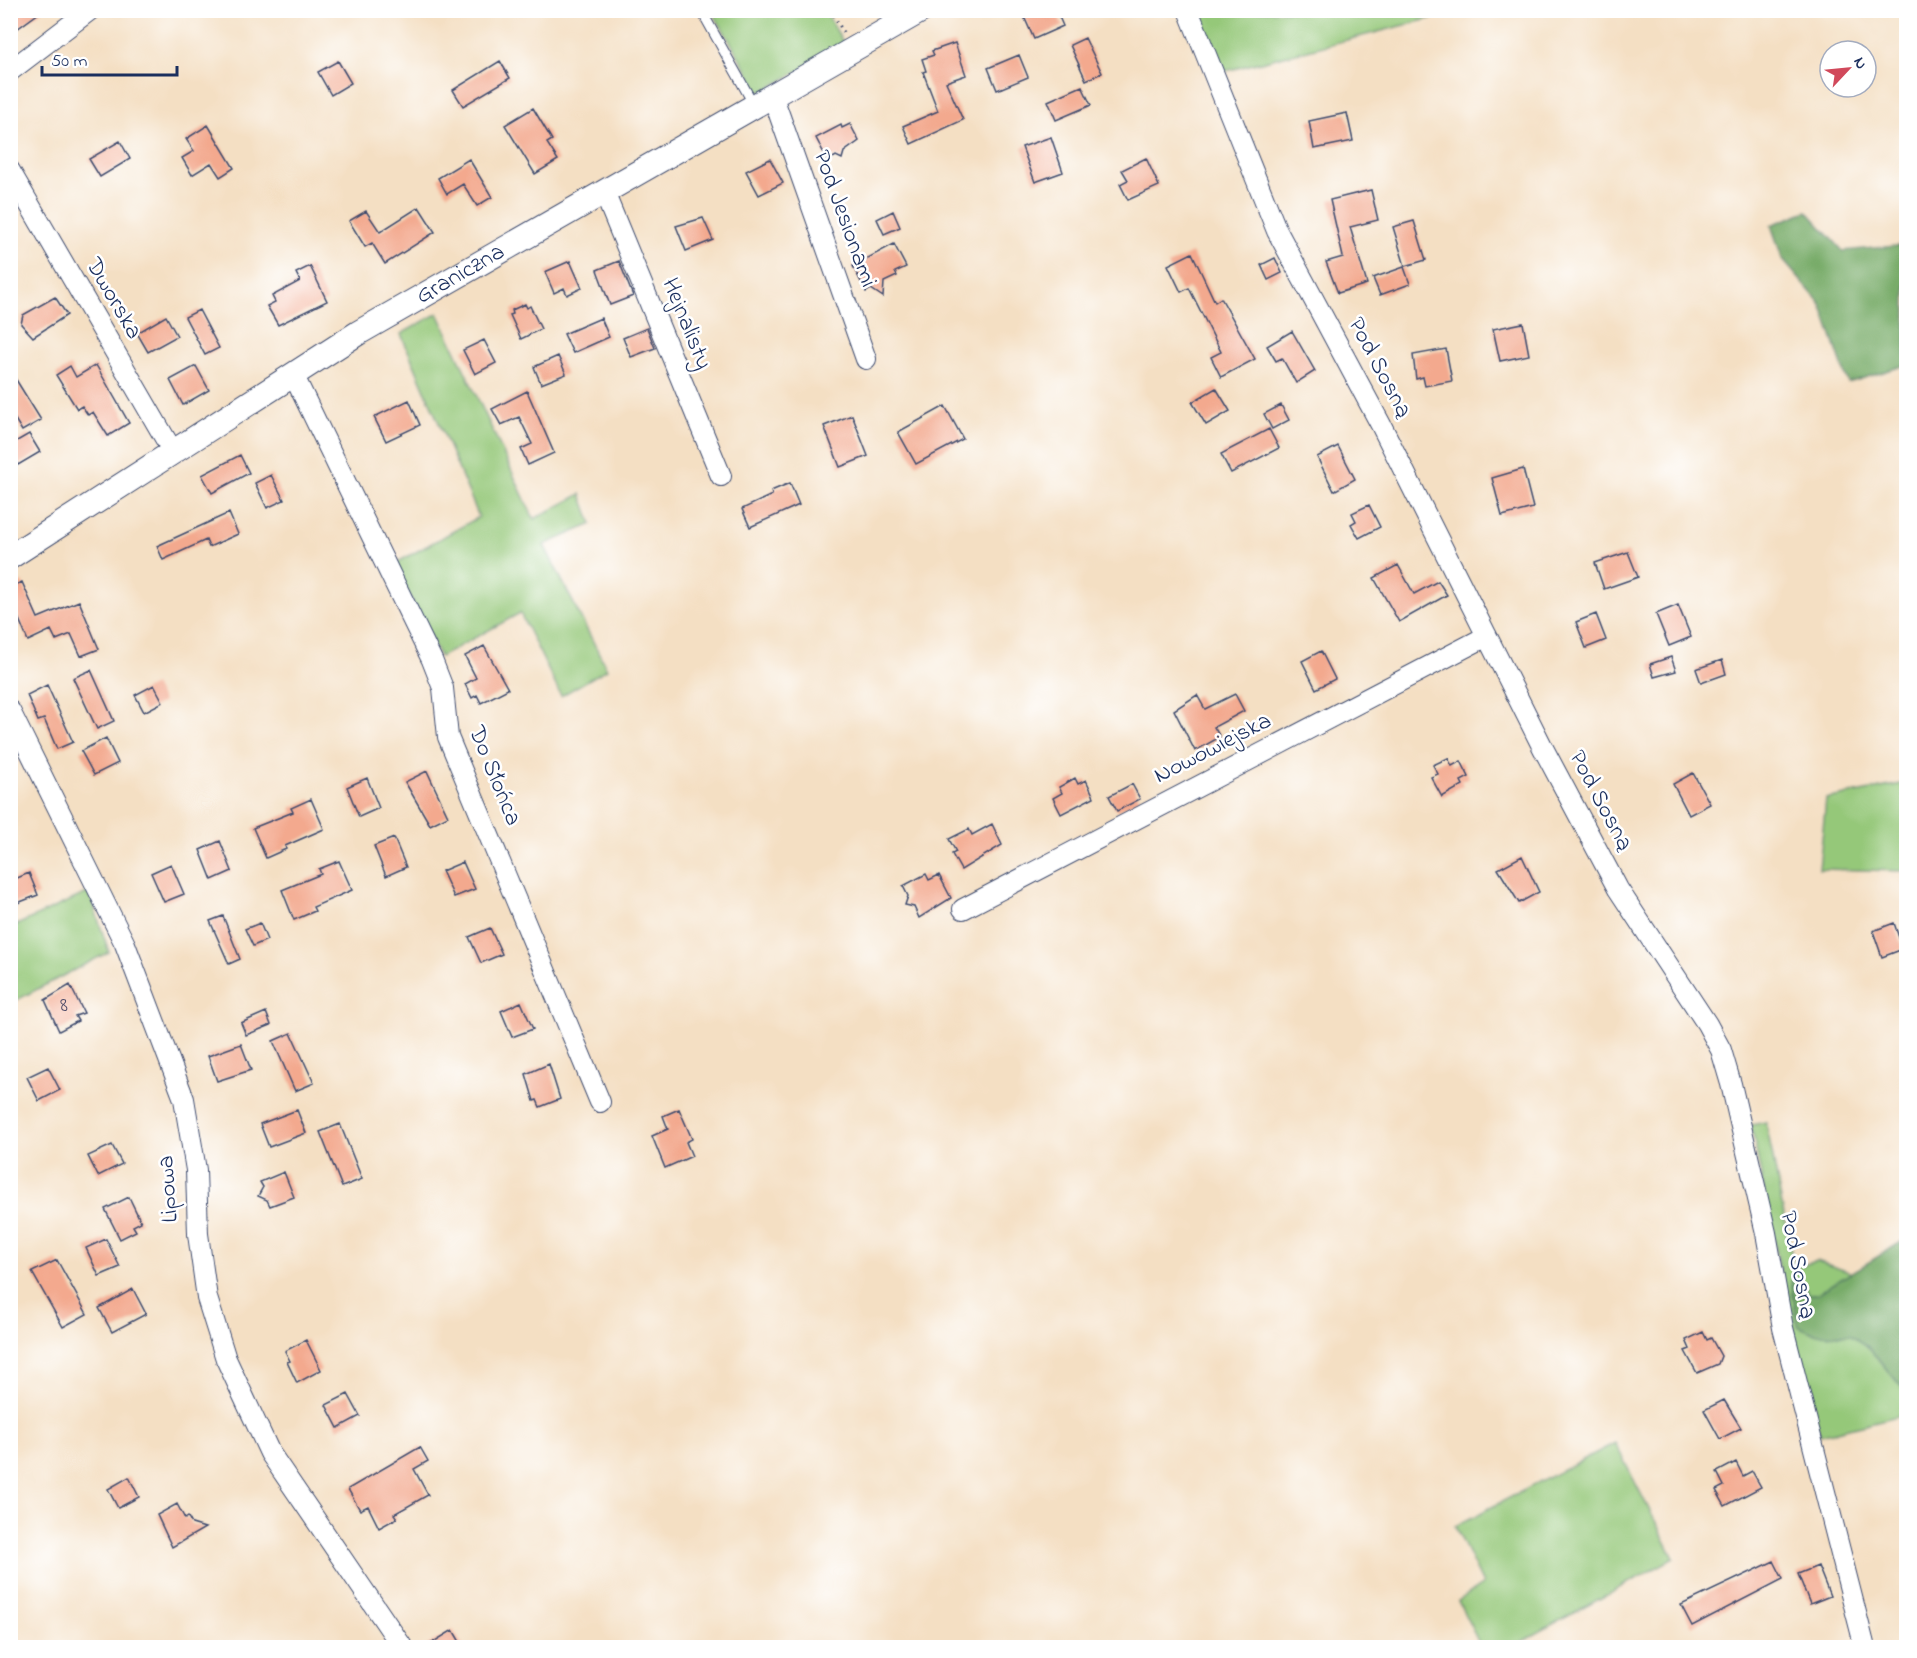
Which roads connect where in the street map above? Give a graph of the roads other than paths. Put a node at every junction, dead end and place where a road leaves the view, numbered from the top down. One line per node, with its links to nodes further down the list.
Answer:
1 (90, 10): 5 (street)
2 (701, 10): 6 (lane)
3 (921, 10): 6 (street, Graniczna)
4 (1188, 10): 14 (street, Pod Sosną)
5 (10, 71)
6 (764, 102): 8 (street, Graniczna); 9 (street, Pod Jesionami)
7 (10, 171): 11 (street, Dworska)
8 (604, 192): 10 (street, Graniczna); 12 (street, Hejnalisty)
9 (867, 359)
10 (294, 374): 11 (street, Graniczna); 17 (street, Do Słońca)
11 (173, 452): 13 (street, Graniczna)
12 (721, 476)
13 (10, 557)
14 (1487, 636): 16 (street, Nowowiejska); 19 (street, Pod Sosną)
15 (10, 711): 18 (street, Lipowa)
16 (963, 909)
17 (600, 1102)
18 (403, 1647)
19 (1865, 1647)

